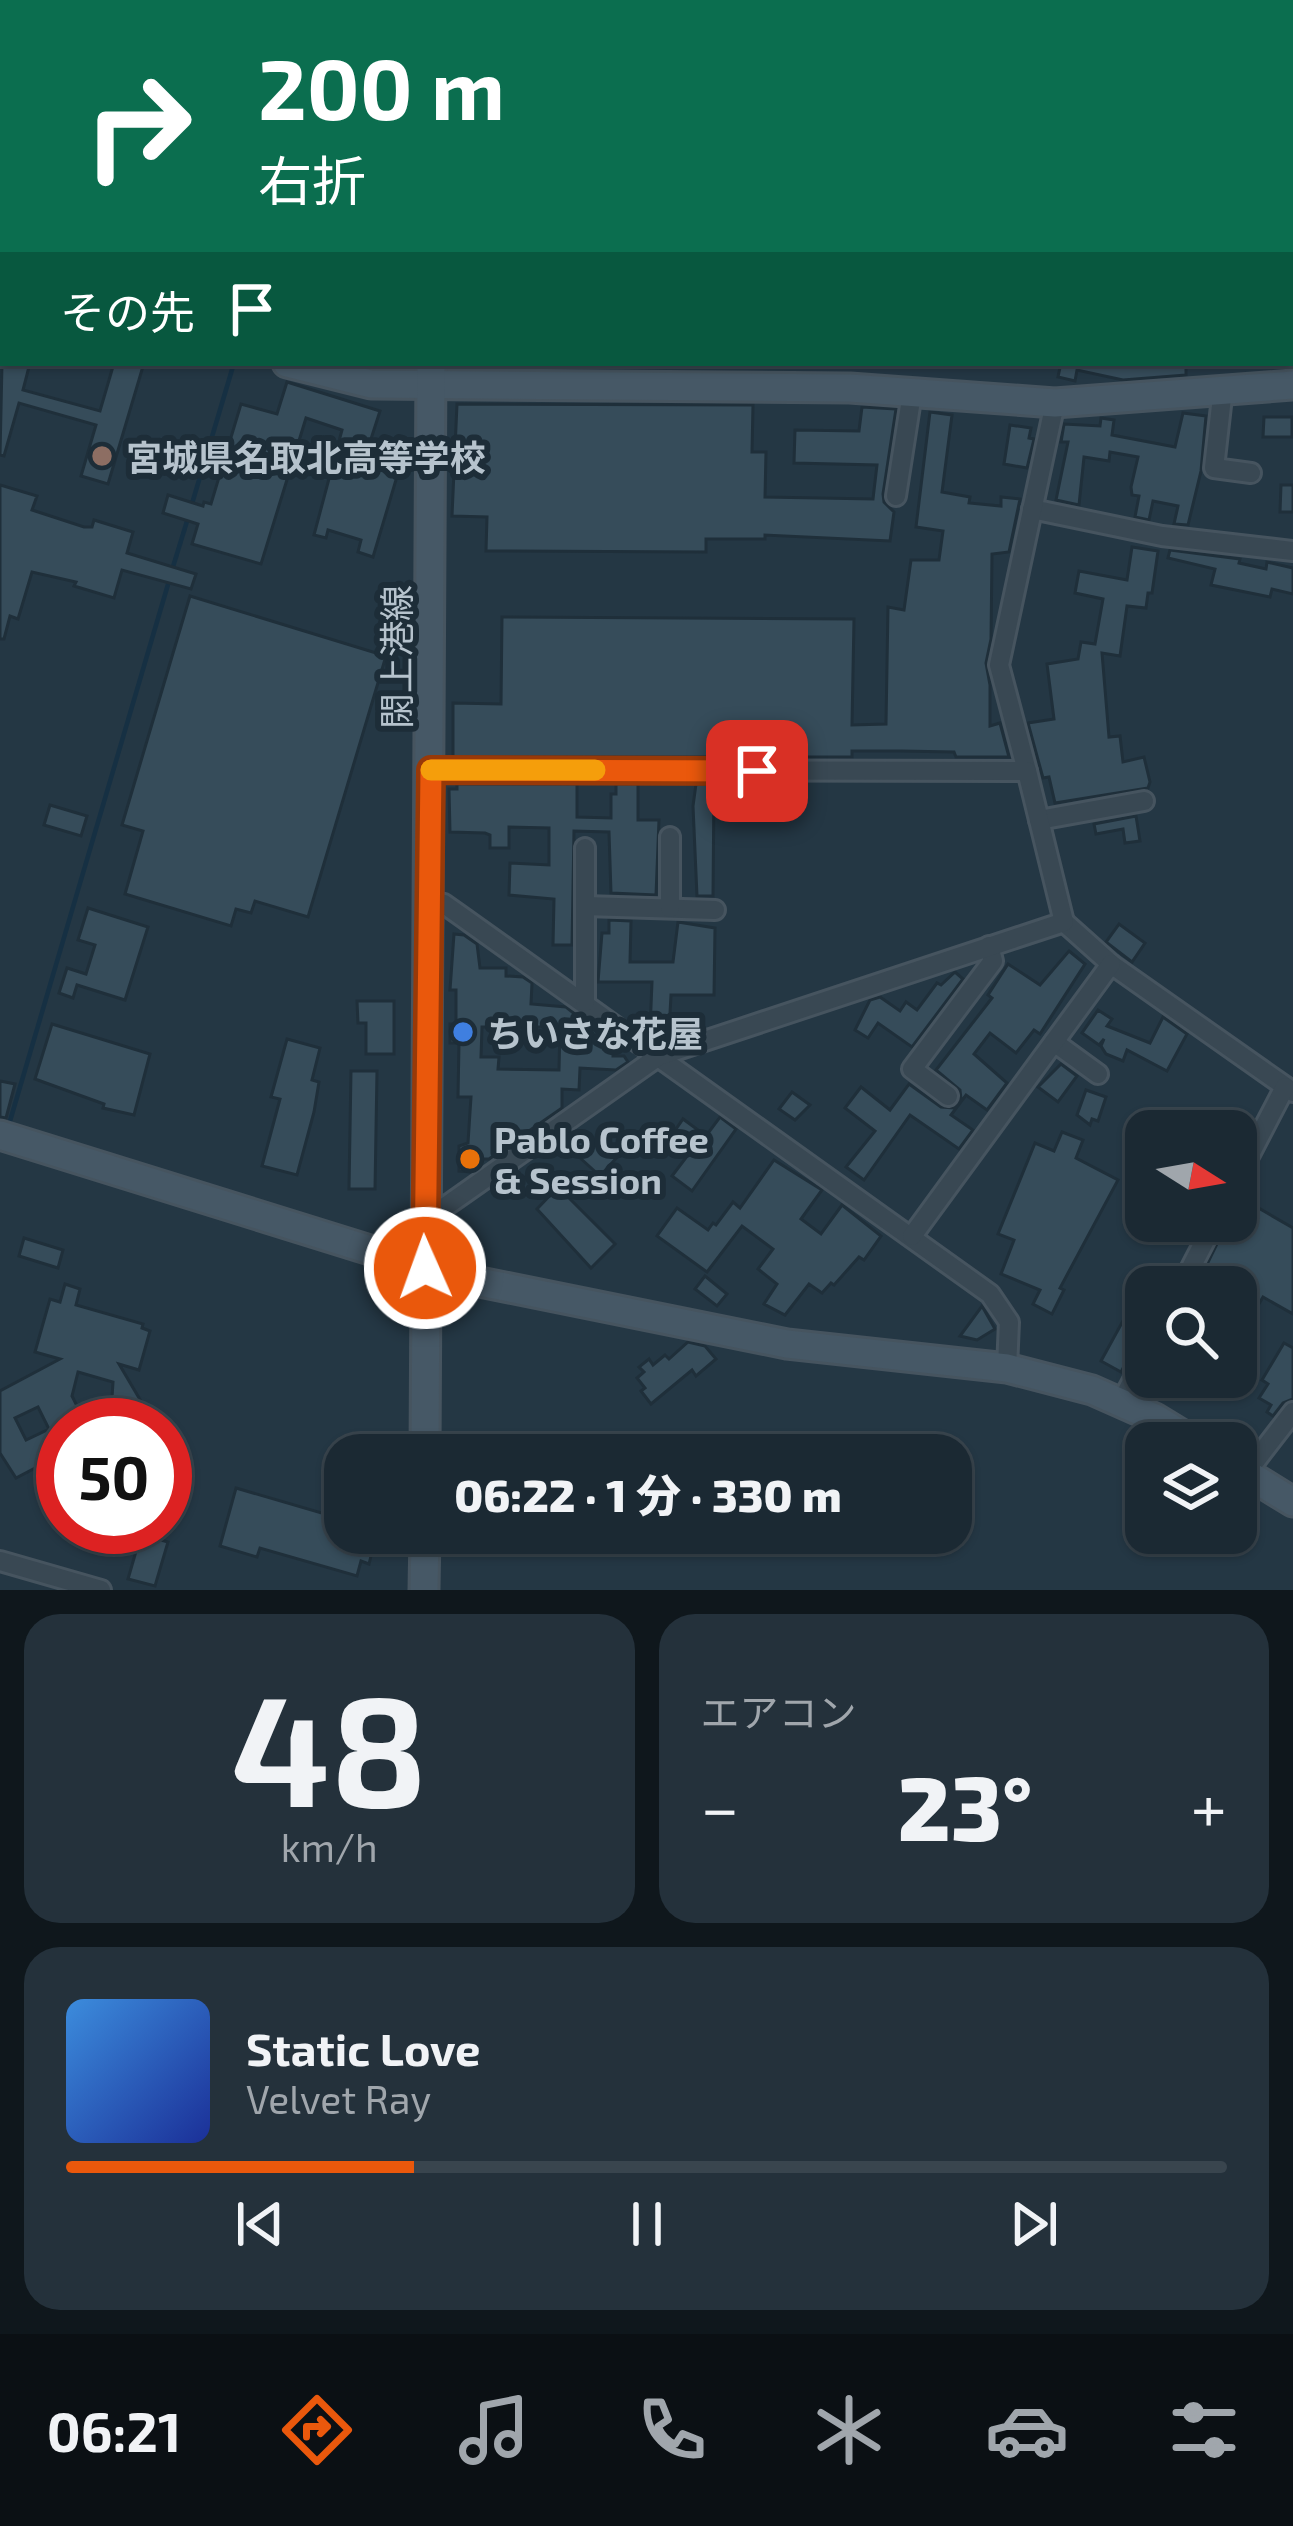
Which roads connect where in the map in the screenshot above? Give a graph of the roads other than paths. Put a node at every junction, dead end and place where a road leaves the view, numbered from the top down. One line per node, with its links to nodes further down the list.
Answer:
1 (299, 366): 2 (street)
2 (432, 375): 3 (street); 16 (street, 閖上港線)
3 (496, 375): 4 (street)
4 (543, 375): 5 (street)
5 (587, 375): 6 (street)
6 (632, 375): 7 (street)
7 (850, 376): 10 (street)
8 (1293, 385): 9 (street)
9 (1223, 388): 11 (street); 12 (street)
10 (912, 393): 11 (street); 13 (street)
11 (1055, 403): 14 (street)
12 (1251, 473)
13 (896, 496)
14 (1032, 509): 15 (street); 17 (street)
15 (1293, 551)
16 (431, 770): 17 (street); 22 (street, 閖上港線)
17 (1027, 771): 19 (street)
18 (1144, 801): 19 (street)
19 (1039, 820): 26 (street)
20 (670, 837): 24 (street)
21 (585, 848): 23 (street)
22 (429, 902): 29 (street); 37 (street, 閖上港線)
23 (585, 906): 24 (street); 29 (street)
24 (670, 908): 25 (street)
25 (715, 910)
26 (1064, 922): 27 (street); 28 (street)
27 (989, 946): 31 (street); 34 (street)
28 (1111, 964): 30 (street); 33 (street)
29 (585, 1002): 31 (street)
30 (1054, 1042): 32 (street); 38 (street)
31 (658, 1056): 37 (street); 38 (street)
32 (1098, 1074)
33 (1289, 1090): 36 (street)
34 (948, 1096)
35 (0, 1136): 39 (street)
36 (1257, 1145)
37 (424, 1210): 39 (street, 閖上港線)
38 (912, 1236): 40 (street)
39 (425, 1268): 40 (street); 45 (street, 閖上港線)
40 (1006, 1368): 42 (street)
41 (1125, 1395): 42 (street)
42 (1121, 1403): 44 (street)
43 (1293, 1412): 46 (street)
44 (1157, 1422)
45 (425, 1434)
46 (1257, 1452)
47 (1257, 1480): 48 (street)
48 (1293, 1502)
49 (424, 1554): 52 (street)
50 (0, 1561): 51 (street)
51 (101, 1590)
52 (424, 1590)

